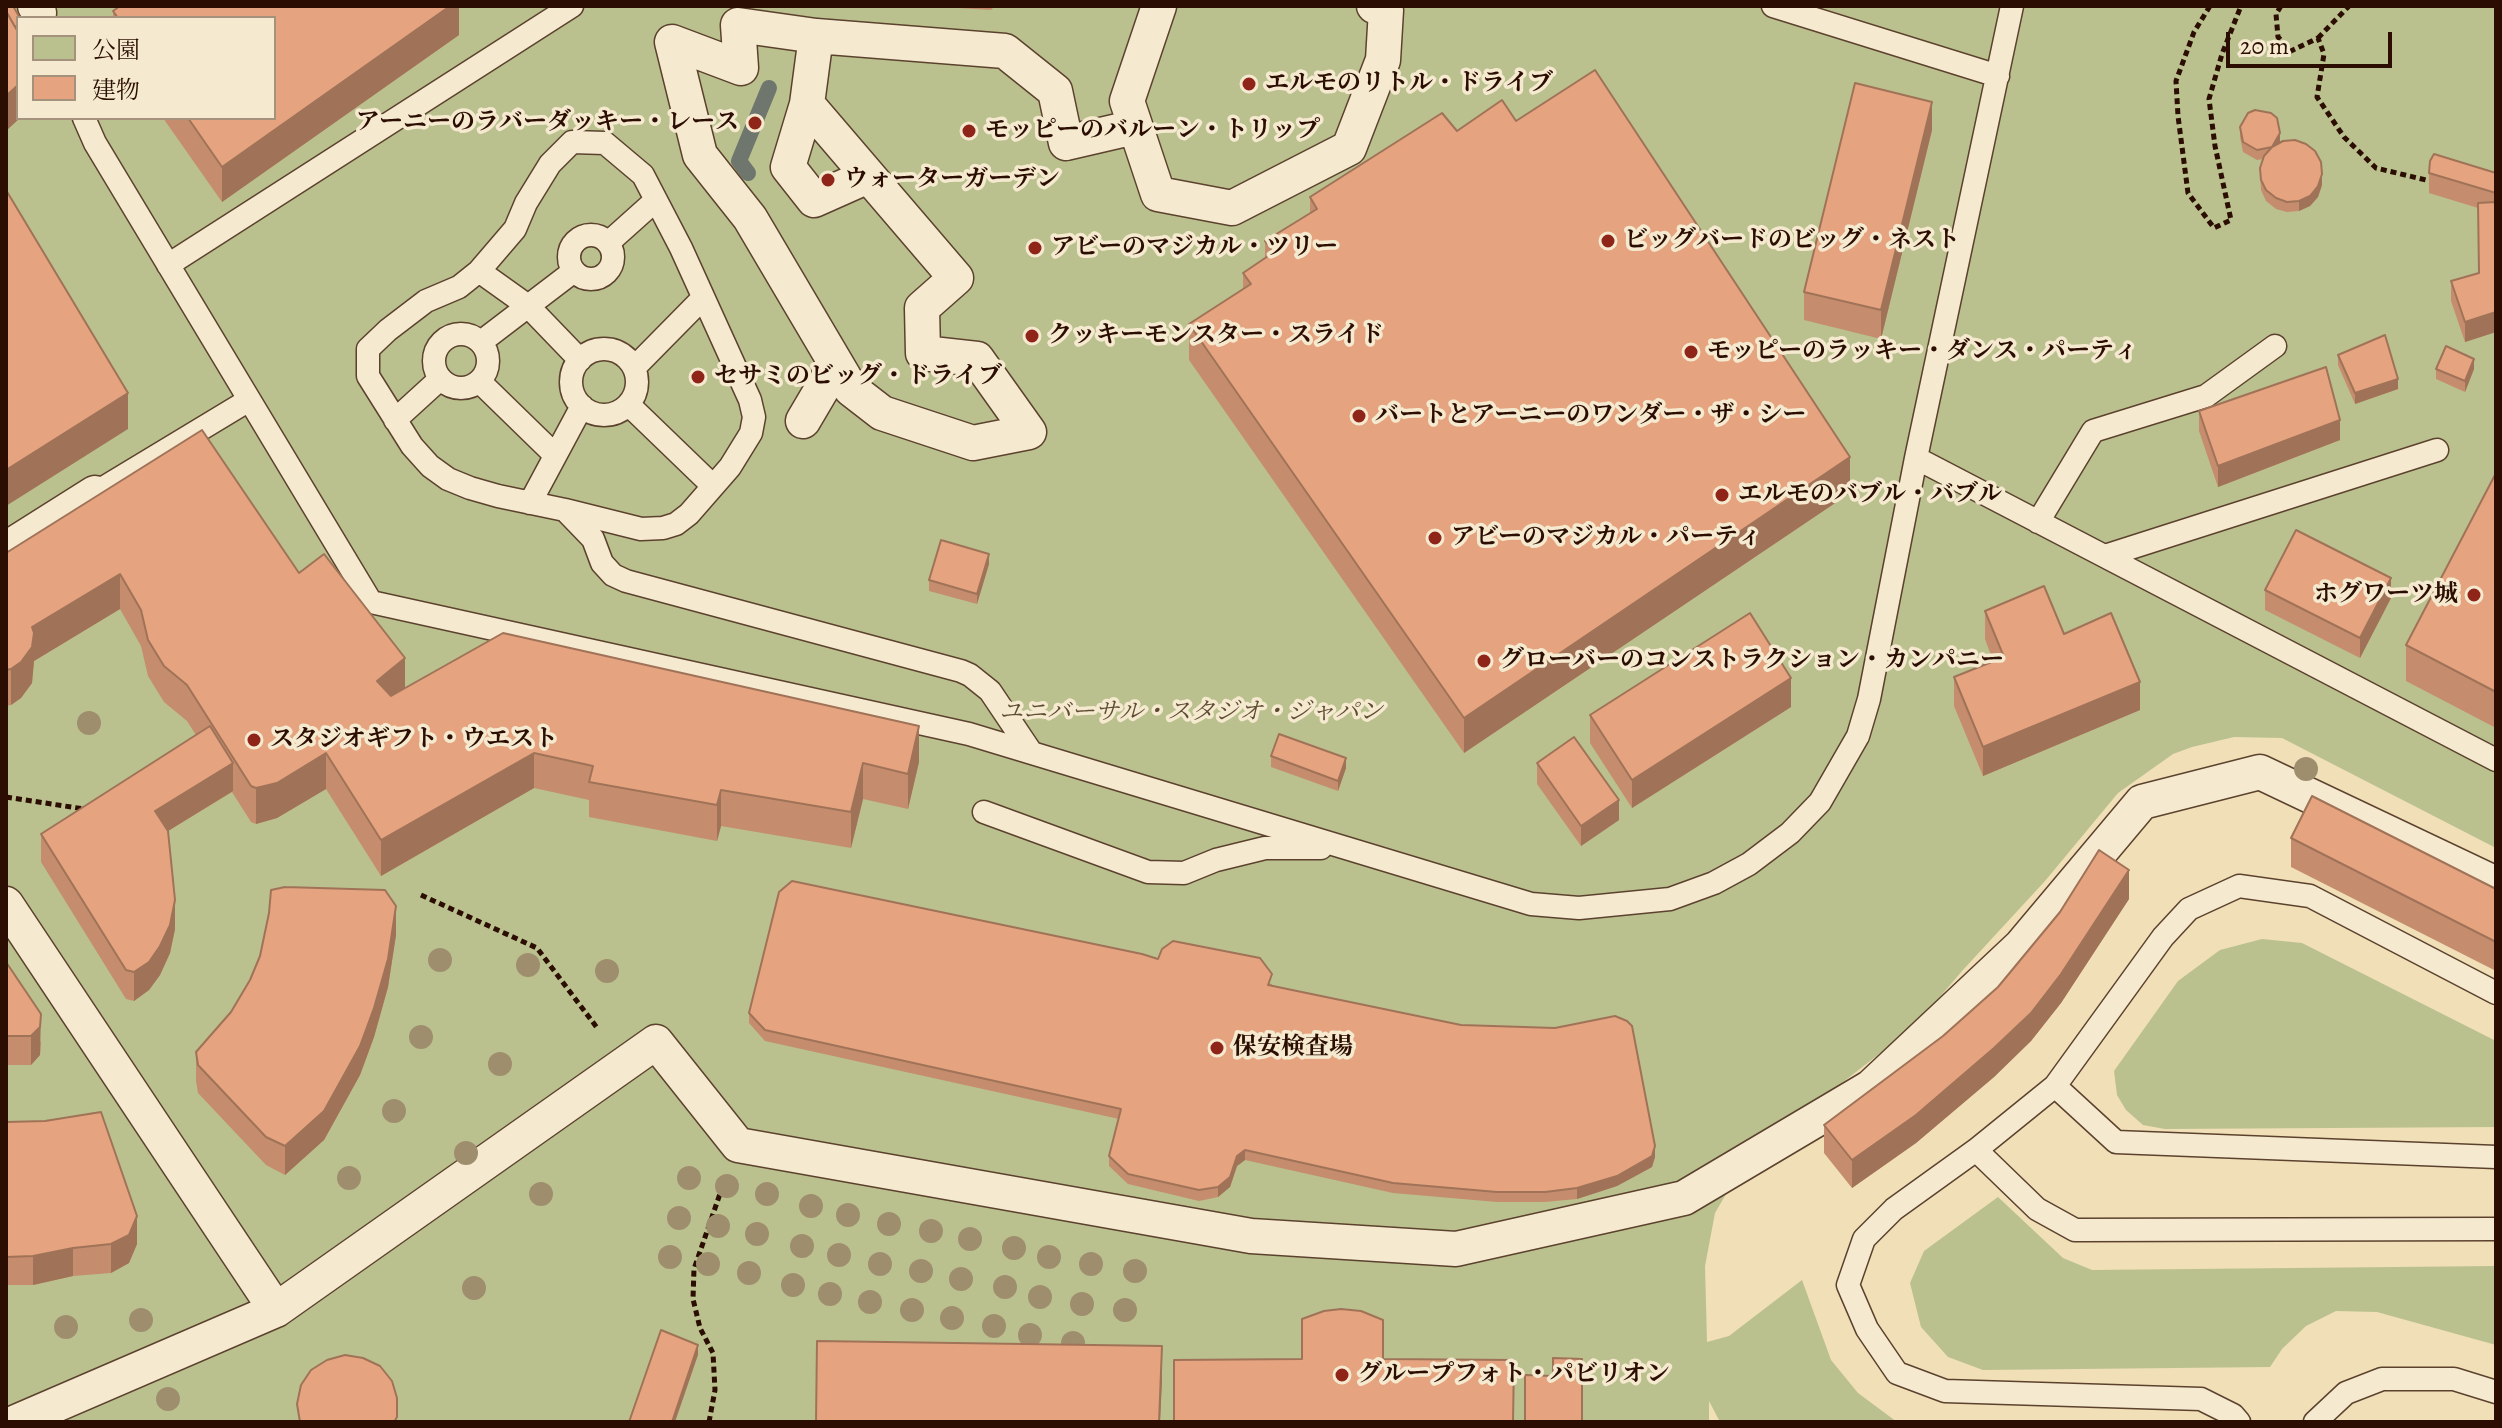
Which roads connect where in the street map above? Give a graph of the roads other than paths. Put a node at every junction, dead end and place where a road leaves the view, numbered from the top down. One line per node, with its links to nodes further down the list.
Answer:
1 (572, 6): 14 (lane)
2 (1159, 6): 10 (street)
3 (1773, 6): 7 (lane)
4 (2012, 6): 7 (lane)
5 (1384, 7): 10 (street)
6 (816, 36): 8 (street); 10 (street); 22 (street)
7 (1998, 76): 33 (lane)
8 (807, 104): 11 (street); 11 (street)
9 (85, 120): 14 (lane)
10 (1135, 127)
11 (868, 176): 22 (street)
12 (656, 200): 13 (lane); 15 (lane); 17 (lane)
13 (608, 243): 16 (lane); 16 (lane)
14 (168, 265): 26 (lane)
15 (479, 271): 18 (lane); 29 (lane)
16 (574, 271): 18 (lane)
17 (702, 299): 23 (lane); 34 (lane)
18 (528, 306): 19 (lane); 21 (lane)
19 (481, 342): 24 (lane); 25 (lane)
20 (2275, 346): 38 (lane)
21 (580, 360): 23 (lane); 28 (lane)
22 (836, 365): 30 (street)
23 (634, 368): 27 (lane)
24 (440, 379): 25 (lane); 29 (lane)
25 (479, 381): 32 (lane)
26 (249, 400): 35 (lane); 41 (lane)
27 (629, 405): 28 (lane); 34 (lane)
28 (582, 406): 32 (lane)
29 (395, 420): 36 (lane)
30 (803, 421)
31 (2437, 450): 40 (lane)
32 (555, 455): 36 (lane)
33 (1916, 458): 38 (lane); 44 (lane)
34 (713, 486): 37 (lane)
35 (95, 493): 39 (street)
36 (530, 503): 37 (lane)
37 (565, 510): 41 (lane)
38 (2038, 522): 40 (lane)
39 (6, 549)
40 (2105, 556): 42 (lane)
41 (1031, 752): 44 (lane)
42 (2496, 760)
43 (984, 812): 44 (lane)
44 (1346, 848)
45 (2496, 884): 52 (street)
46 (13, 916): 52 (street)
47 (2496, 993): 48 (lane)
48 (2055, 1086): 49 (lane); 50 (lane)
49 (1976, 1150): 51 (lane); 55 (lane)
50 (2496, 1157)
51 (2496, 1229)
52 (276, 1310): 54 (street)
53 (2496, 1392): 56 (lane)
54 (16, 1422)
55 (2239, 1422)
56 (2315, 1422)

